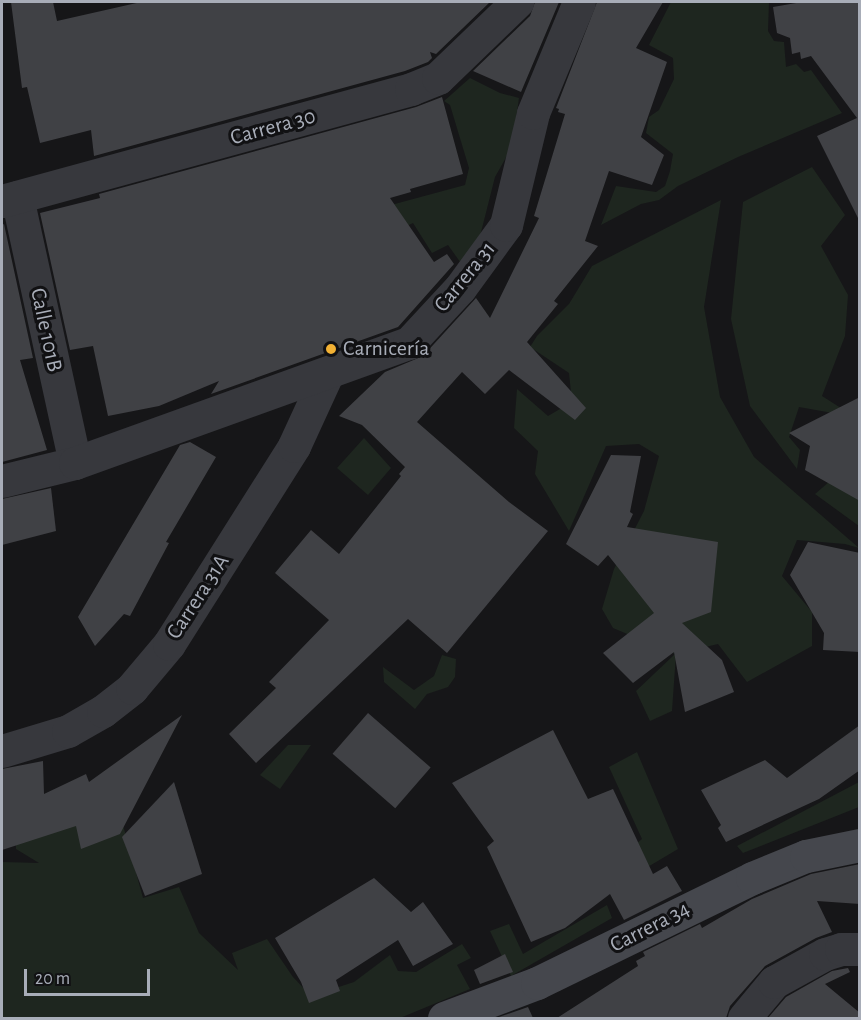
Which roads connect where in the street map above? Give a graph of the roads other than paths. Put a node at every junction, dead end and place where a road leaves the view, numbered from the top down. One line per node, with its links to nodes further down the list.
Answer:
1 (517, 2): 3 (street, Carrera 30)
2 (579, 2): 4 (street, Carrera 31)
3 (9, 199): 5 (street, Calle 101B)
4 (328, 372): 5 (street, Carrera 31); 7 (street, Carrera 31A)
5 (75, 463): 6 (street, Carrera 31)
6 (2, 481)
7 (2, 751)
8 (860, 845): 10 (main road, Carrera 34)
9 (860, 949): 11 (street)
10 (444, 1018)
11 (744, 1018)

